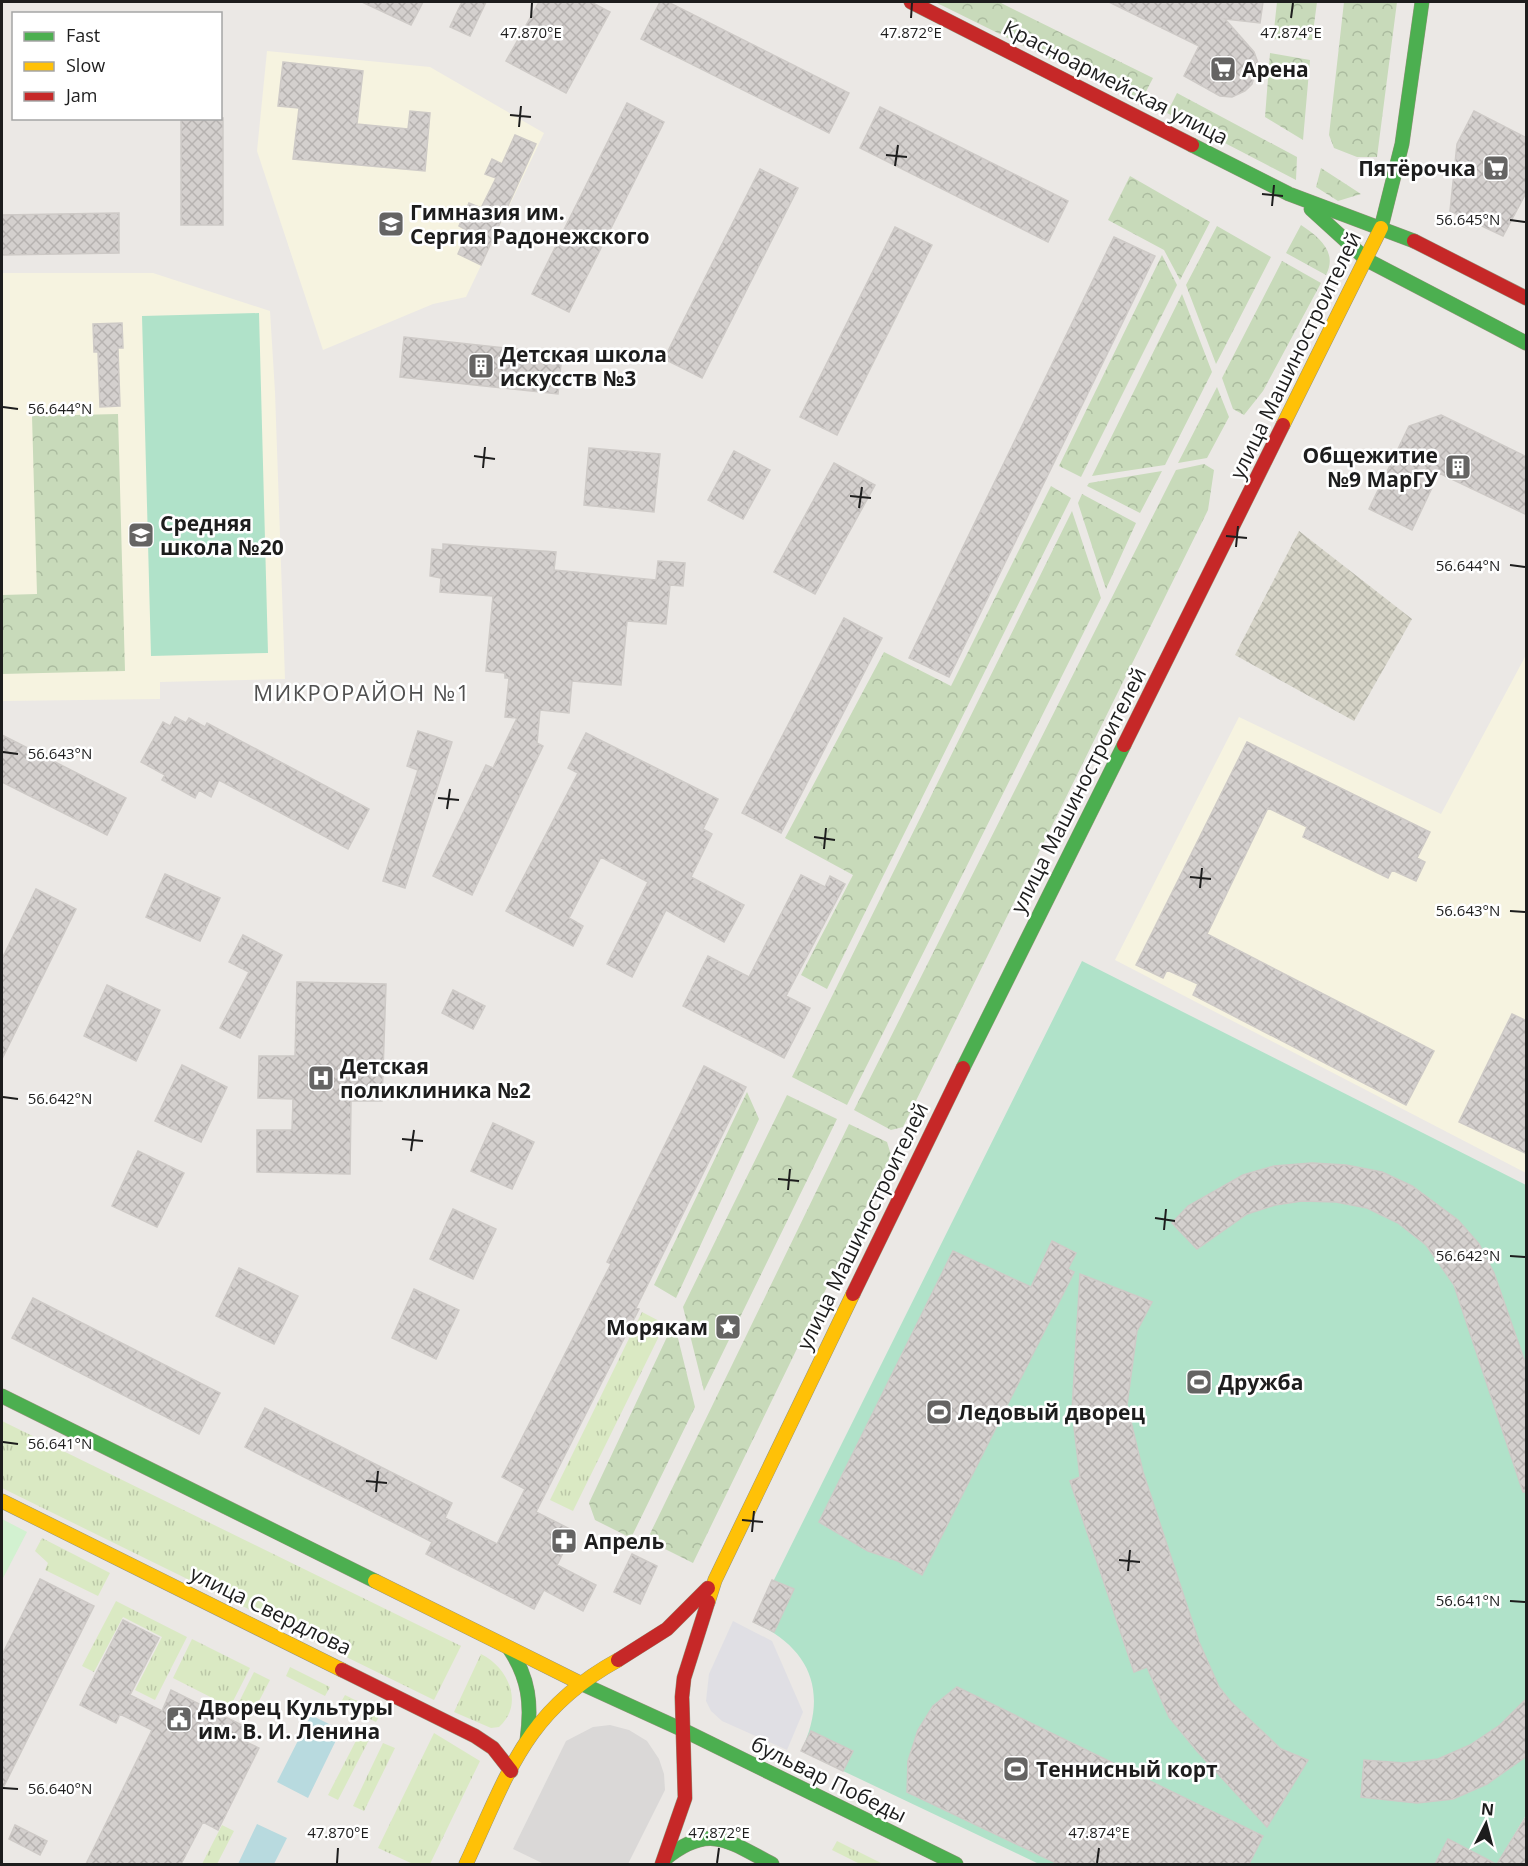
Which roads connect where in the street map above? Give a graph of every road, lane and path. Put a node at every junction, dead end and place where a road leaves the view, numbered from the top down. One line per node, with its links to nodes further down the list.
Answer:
1 (911, 2): 3 (main road, Красноармейская улица)
2 (1422, 2): 4 (main road, улица Машиностроителей)
3 (1301, 200): 4 (main road, Красноармейская улица); 5 (main road, Красноармейская улица)
4 (1381, 228): 5 (main road, улица Машиностроителей); 6 (main road, Красноармейская улица)
5 (1367, 260): 7 (main road, Красноармейская улица); 10 (main road, улица Машиностроителей)
6 (1527, 298)
7 (1527, 343)
8 (2, 1396): 11 (main road)
9 (2, 1501): 15 (main road, улица Свердлова)
10 (715, 1580): 12 (main road, улица Машиностроителей); 13 (main road, улица Машиностроителей)
11 (509, 1648): 12 (main road); 14 (main road)
12 (580, 1683): 13 (main road, бульвар Победы); 14 (main road, улица Машиностроителей)
13 (683, 1730): 16 (main road, улица Машиностроителей); 19 (main road, бульвар Победы)
14 (527, 1740): 15 (main road)
15 (511, 1771): 17 (main road)
16 (664, 1862): 18 (main road)
17 (466, 1864)
18 (772, 1864)
19 (956, 1864)

